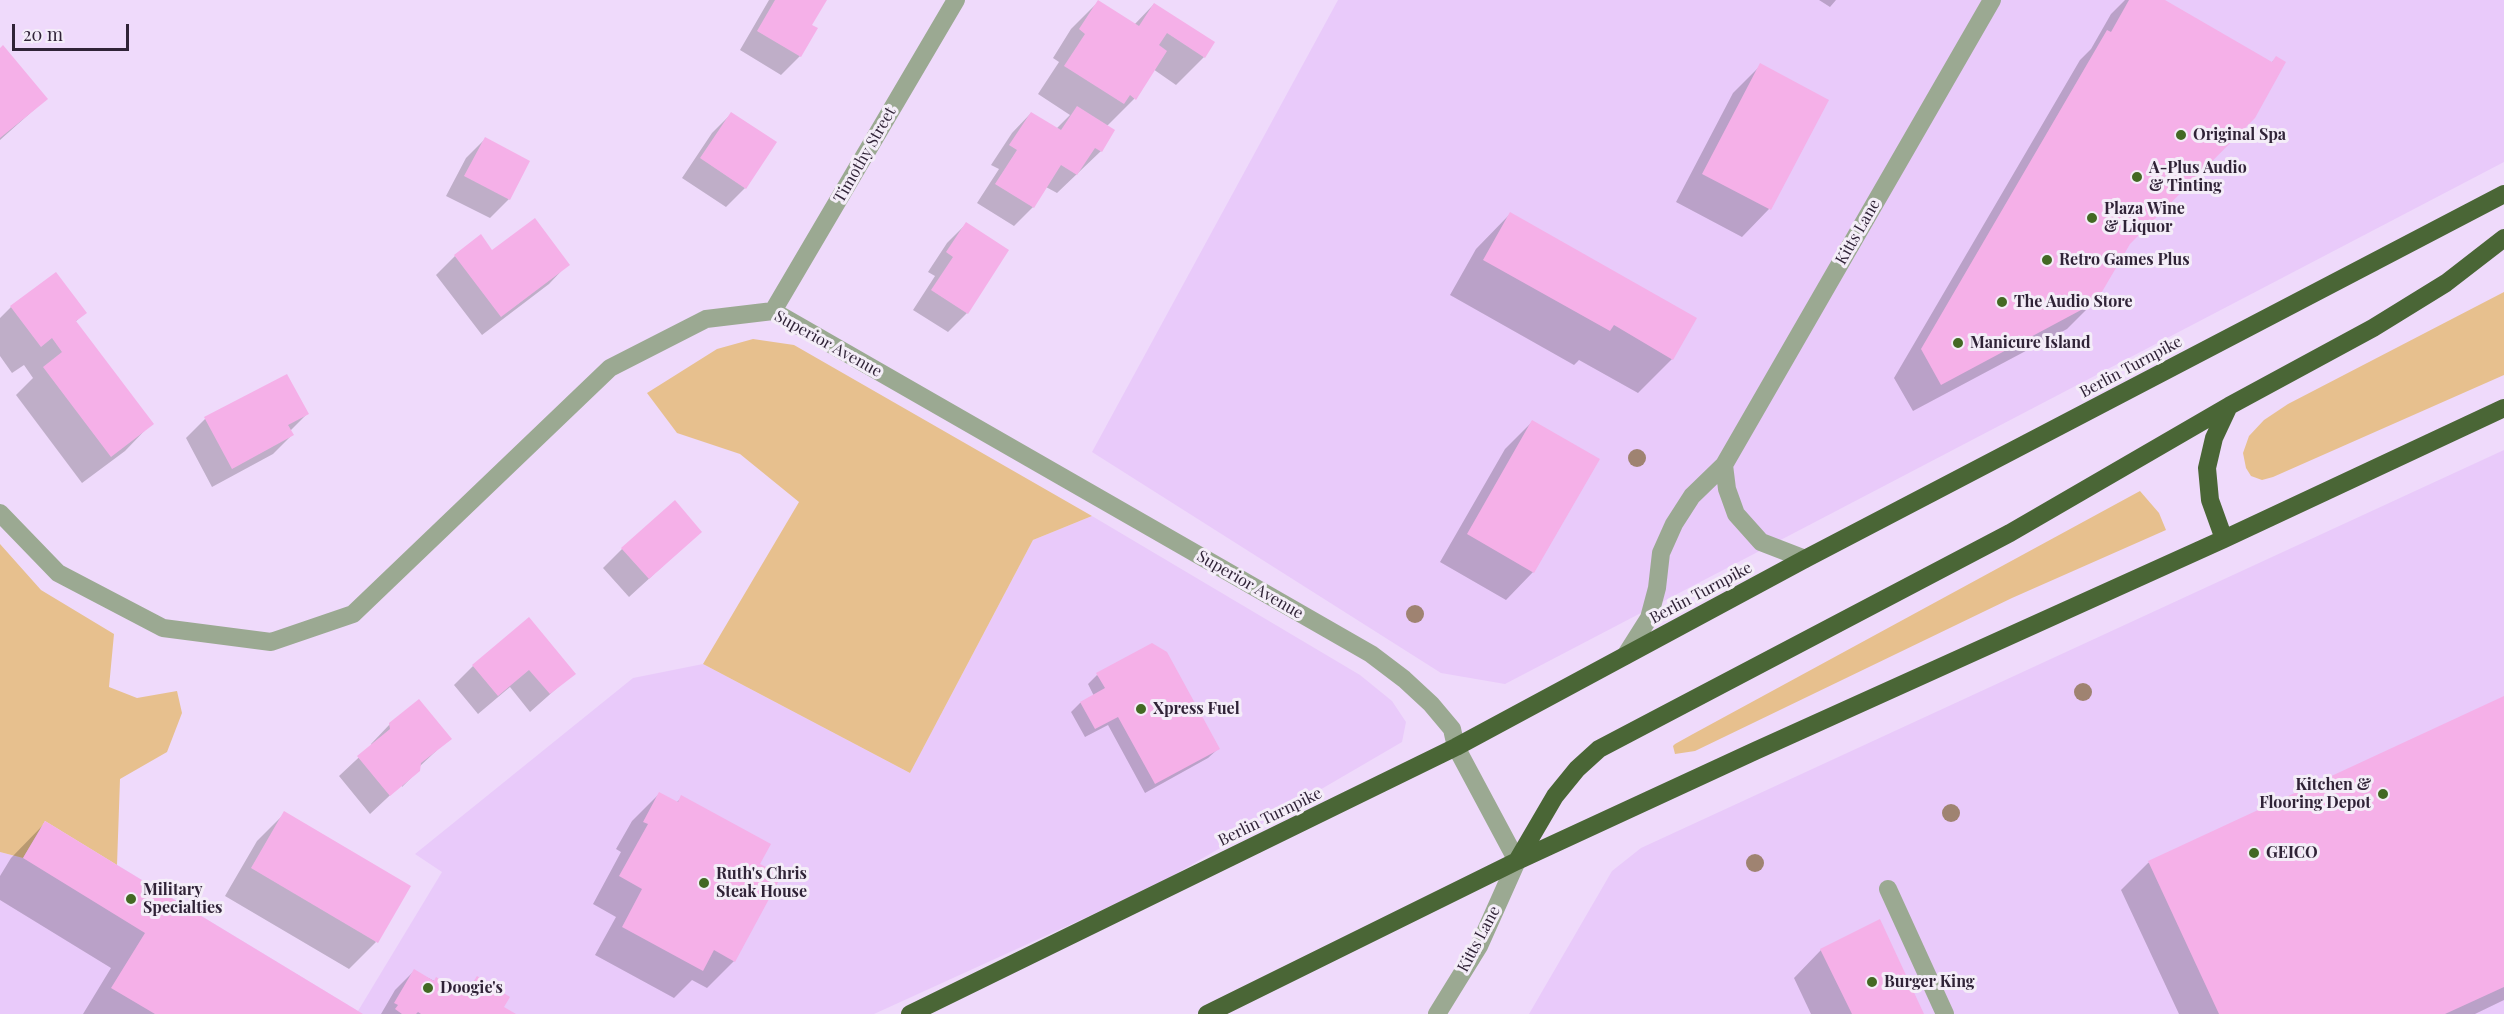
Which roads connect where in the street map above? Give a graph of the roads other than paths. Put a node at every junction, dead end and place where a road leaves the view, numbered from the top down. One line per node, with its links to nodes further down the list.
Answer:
1 (956, 0): 5 (street, Timothy Street)
2 (1992, 0): 8 (street, Kitts Lane)
3 (2504, 195): 11 (highway, Berlin Turnpike)
4 (2504, 238): 6 (highway)
5 (774, 311): 9 (street, Superior Avenue); 13 (street, Superior Avenue)
6 (2229, 406): 10 (highway); 14 (highway)
7 (2504, 408): 10 (highway)
8 (1724, 465): 11 (street); 12 (street, Kitts Lane)
9 (0, 513)
10 (2224, 539): 14 (highway)
11 (1805, 559): 12 (highway, Berlin Turnpike)
12 (1625, 656): 13 (highway, Berlin Turnpike)
13 (1456, 747): 14 (street, Superior Avenue); 16 (highway, Berlin Turnpike)
14 (1517, 861): 17 (highway); 18 (street, Kitts Lane)
15 (1888, 889): 19 (street)
16 (910, 1014)
17 (1207, 1014)
18 (1437, 1014)
19 (1946, 1014)

